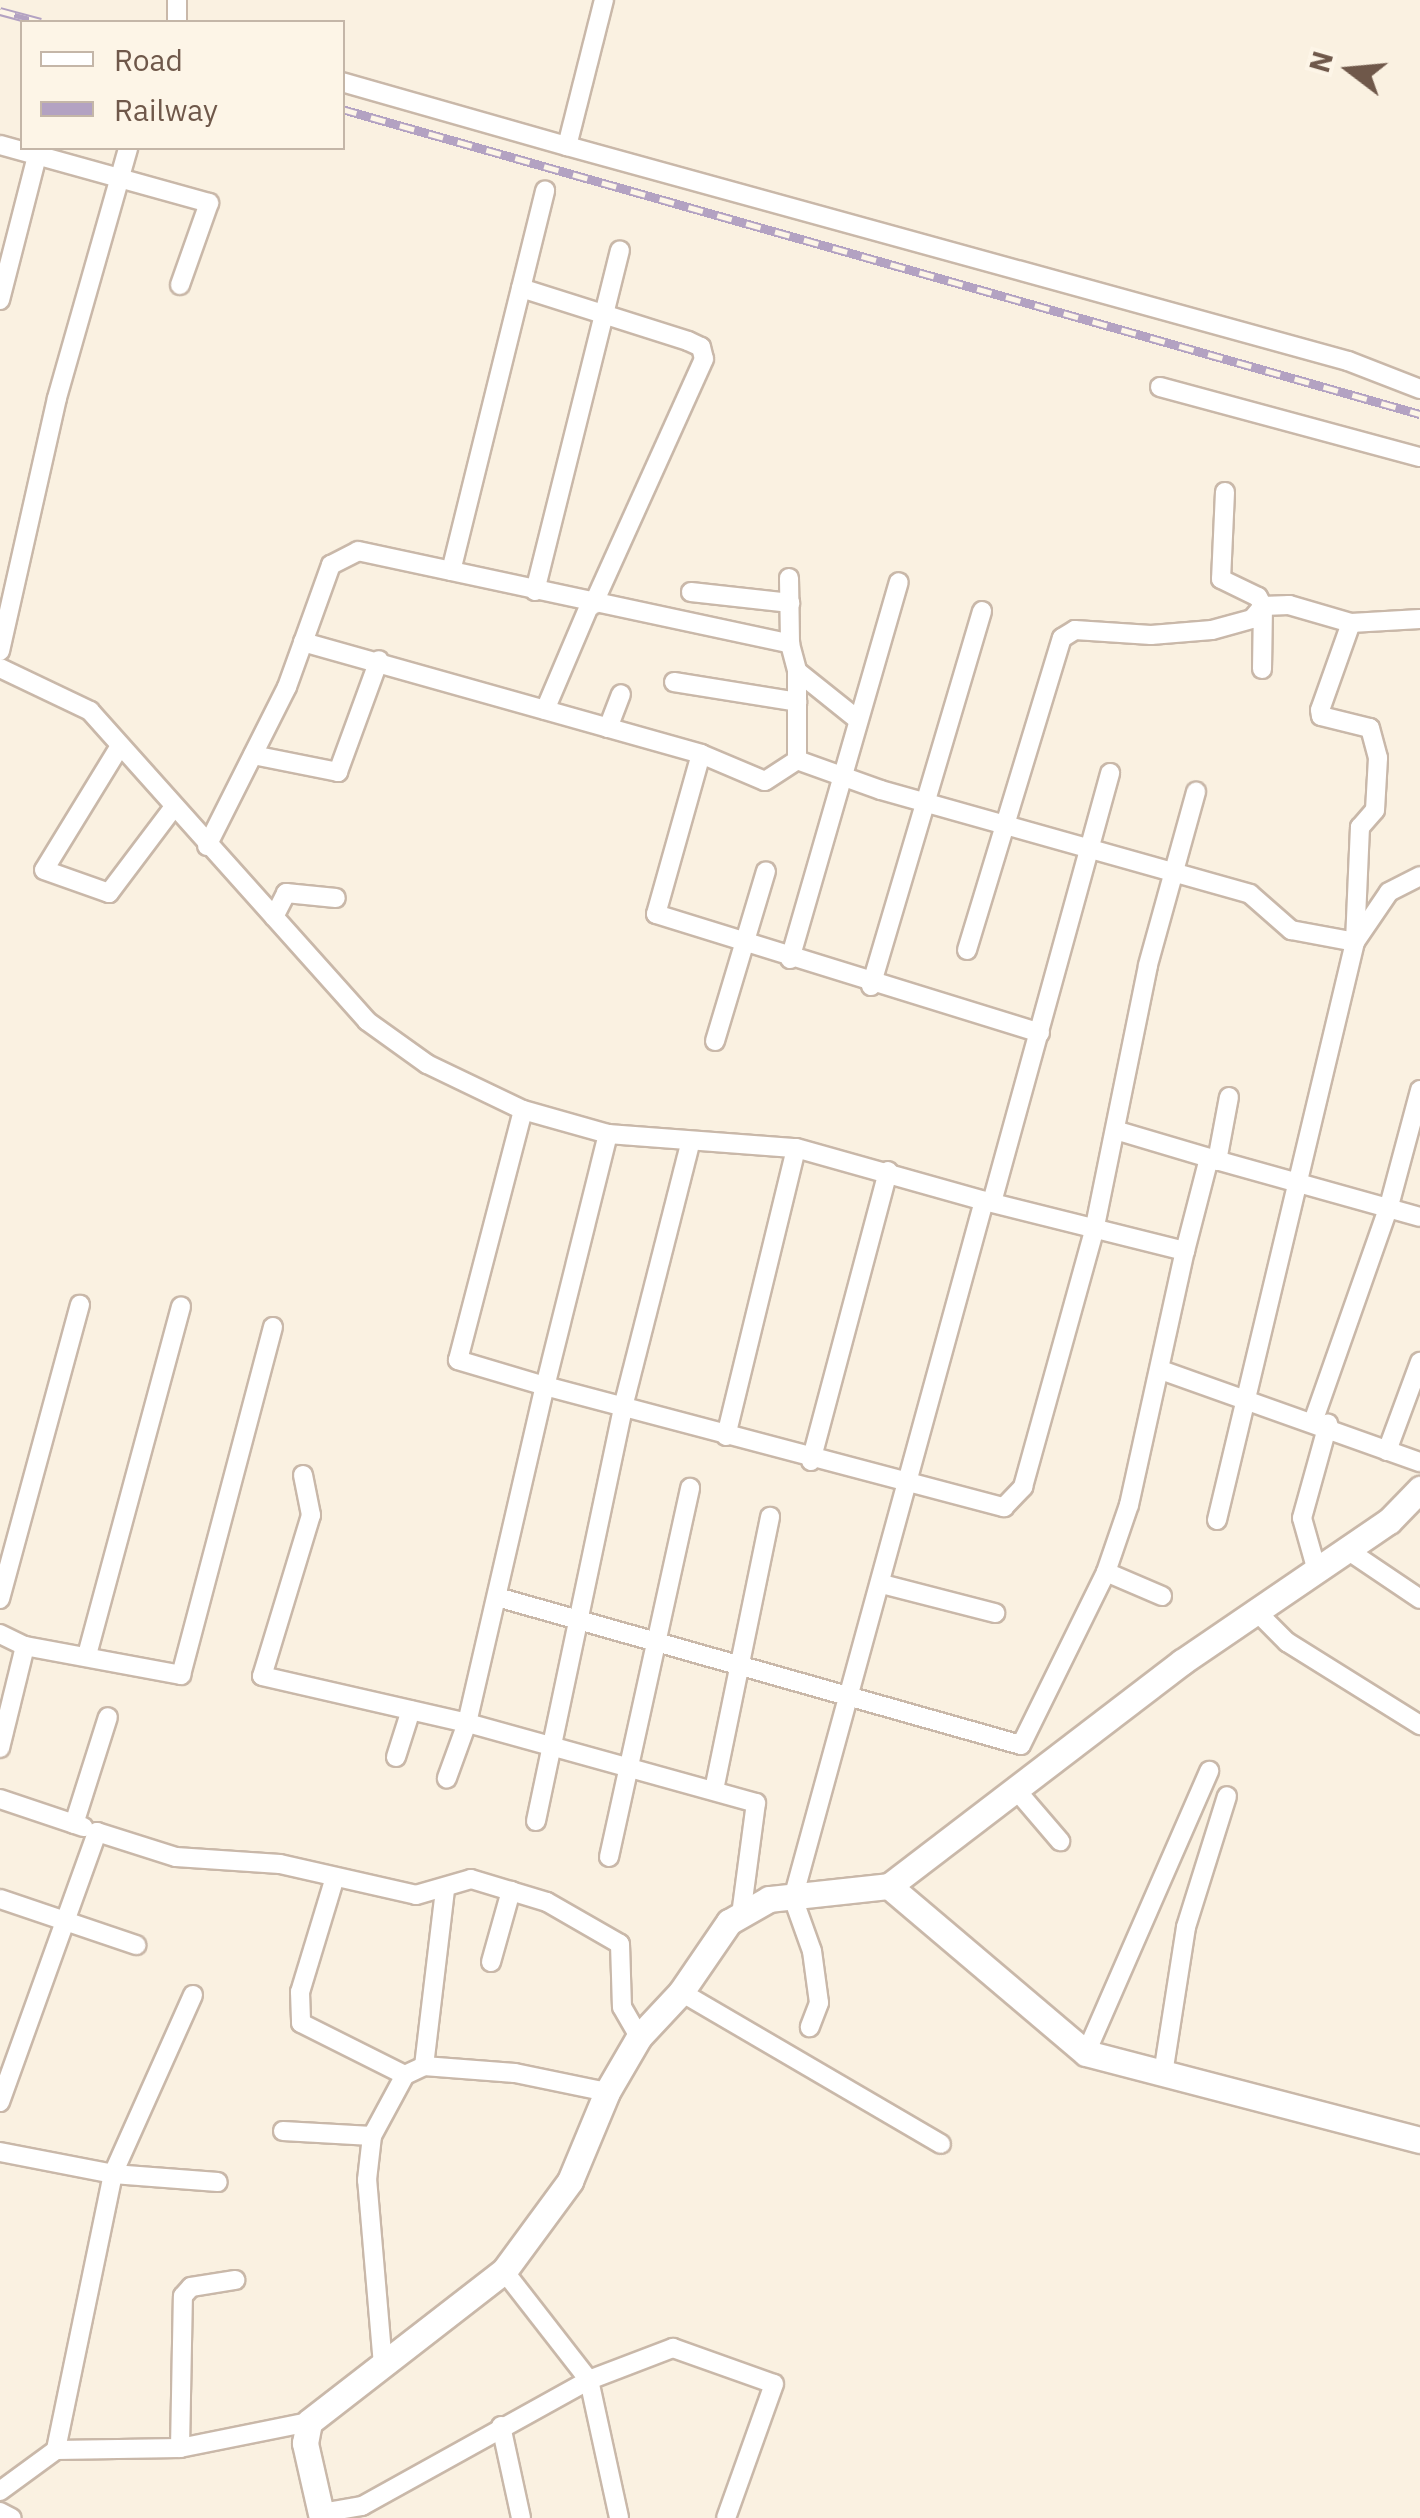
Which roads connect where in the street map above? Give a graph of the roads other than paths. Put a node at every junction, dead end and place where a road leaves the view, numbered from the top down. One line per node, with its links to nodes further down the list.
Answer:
1 (604, 0): 3 (street)
2 (345, 83): 3 (street)
3 (567, 146): 14 (street)
4 (127, 150): 6 (street)
5 (38, 152): 6 (street); 11 (street)
6 (118, 178): 9 (street); 30 (street)
7 (545, 190): 10 (street)
8 (620, 250): 12 (street)
9 (180, 285)
10 (521, 288): 12 (street); 17 (street)
11 (0, 300)
12 (605, 310): 20 (street); 23 (street)
13 (1160, 387): 15 (street)
14 (1420, 388)
15 (1420, 456)
16 (1225, 492): 24 (street)
17 (451, 571): 20 (street); 28 (street)
18 (789, 578): 22 (street)
19 (898, 582): 39 (street)
20 (535, 592): 23 (street)
21 (691, 592): 22 (street)
22 (790, 603): 29 (street)
23 (591, 605): 29 (street); 38 (street)
24 (1264, 606): 27 (street); 33 (street); 50 (street)
25 (982, 611): 48 (street)
26 (1420, 620): 27 (street)
27 (1351, 622): 58 (street)
28 (303, 642): 31 (street); 43 (street)
29 (790, 644): 34 (street)
30 (0, 651)
31 (380, 660): 38 (street); 43 (street)
32 (0, 668): 41 (street)
33 (1262, 669)
34 (797, 672): 37 (street); 39 (street)
35 (674, 682): 37 (street)
36 (621, 694): 40 (street)
37 (797, 702): 44 (street)
38 (546, 710): 40 (street)
39 (858, 719): 46 (street)
40 (608, 728): 42 (street)
41 (120, 746): 49 (street); 49 (street)
42 (701, 754): 44 (street); 59 (street)
43 (253, 755): 51 (street)
44 (797, 760): 46 (street)
45 (1110, 773): 52 (street)
46 (840, 778): 48 (street); 61 (street)
47 (1196, 792): 54 (street)
48 (924, 801): 50 (street); 62 (street)
49 (173, 808): 51 (street)
50 (1003, 826): 52 (street); 60 (street)
51 (207, 846): 57 (street)
52 (1088, 850): 54 (street); 63 (street)
53 (766, 871): 59 (street)
54 (1175, 872): 58 (street); 68 (street)
55 (1420, 876): 58 (street)
56 (336, 898): 57 (street)
57 (274, 917): 67 (street)
58 (1355, 942): 74 (street)
59 (745, 943): 61 (street); 64 (street)
60 (967, 950)
61 (790, 958): 62 (street)
62 (871, 986): 63 (street)
63 (1040, 1034): 75 (street)
64 (715, 1041)
65 (1420, 1090): 76 (street)
66 (1229, 1098): 72 (street)
67 (524, 1110): 69 (street); 85 (street)
68 (1115, 1130): 72 (street); 78 (street)
69 (608, 1134): 70 (street); 85 (street)
70 (690, 1145): 71 (street); 87 (street)
71 (796, 1148): 73 (street); 89 (street)
72 (1213, 1160): 74 (street); 79 (street)
73 (888, 1172): 75 (street); 91 (street)
74 (1294, 1180): 76 (street); 86 (street)
75 (988, 1202): 78 (street); 94 (street)
76 (1389, 1206): 77 (street); 88 (street)
77 (1420, 1217)
78 (1094, 1231): 79 (street); 94 (street)
79 (1185, 1251): 84 (street)
80 (80, 1305): 105 (street)
81 (180, 1306): 113 (street)
82 (273, 1327): 113 (street)
83 (1420, 1362): 90 (street)
84 (1161, 1370): 86 (street); 101 (street)
85 (545, 1386): 87 (street); 104 (street)
86 (1246, 1395): 88 (street); 98 (street)
87 (623, 1408): 89 (street); 109 (street)
88 (1321, 1422): 90 (street); 100 (street)
89 (726, 1436): 91 (street)
90 (1387, 1452): 92 (street)
91 (811, 1461): 94 (street)
92 (1420, 1462)
93 (304, 1475): 116 (street)
94 (910, 1486): 102 (street)
95 (690, 1488): 111 (street)
96 (1420, 1490): 99 (street)
97 (770, 1517): 114 (street)
98 (1217, 1520)
99 (1346, 1549): 100 (street); 106 (street)
100 (1316, 1571): 108 (street)
101 (1106, 1572): 103 (street); 115 (street)
102 (882, 1584): 107 (street); 115 (street)
103 (1162, 1596)
104 (498, 1597): 109 (street); 118 (street)
105 (0, 1599)
106 (1420, 1599)
107 (994, 1613)
108 (1259, 1614): 119 (street); 127 (street)
109 (582, 1622): 111 (street); 120 (street)
110 (0, 1634): 112 (street)
111 (656, 1640): 114 (street); 123 (street)
112 (25, 1646): 113 (street); 121 (street)
113 (87, 1655)
114 (742, 1665): 115 (street); 126 (street)
115 (852, 1698): 139 (street)
116 (412, 1710): 118 (street); 122 (street)
117 (108, 1717): 131 (street)
118 (467, 1723): 120 (street); 125 (street)
119 (1420, 1724)
120 (556, 1746): 123 (street); 130 (street)
121 (0, 1748)
122 (396, 1757)
123 (632, 1768): 126 (street); 134 (street)
124 (1209, 1771): 149 (street)
125 (447, 1778)
126 (714, 1790): 141 (street)
127 (1018, 1792): 133 (street); 136 (street)
128 (1227, 1796): 151 (street)
129 (0, 1798): 131 (street)
130 (536, 1821)
131 (74, 1824): 132 (street)
132 (98, 1832): 135 (street); 142 (street)
133 (1060, 1840)
134 (609, 1858)
135 (335, 1877): 137 (street); 152 (street)
136 (888, 1886): 139 (street); 149 (street)
137 (445, 1891): 138 (street); 150 (street)
138 (511, 1891): 144 (street); 148 (street)
139 (793, 1898): 141 (street); 147 (street)
140 (0, 1899): 142 (street)
141 (741, 1915): 145 (street)
142 (65, 1922): 143 (street); 154 (street)
143 (136, 1944)
144 (491, 1962)
145 (681, 1992): 148 (street); 158 (street)
146 (192, 1995): 160 (street)
147 (810, 2027)
148 (639, 2038): 153 (street)
149 (1086, 2054): 151 (street)
150 (424, 2066): 152 (street); 153 (street)
151 (1163, 2074): 157 (street)
152 (405, 2075): 156 (street)
153 (607, 2092): 162 (street)
154 (0, 2102)
155 (283, 2131): 156 (street)
156 (372, 2136): 164 (street)
157 (1420, 2140)
158 (941, 2144)
159 (0, 2152): 160 (street)
160 (113, 2174): 161 (street); 169 (street)
161 (218, 2182)
162 (504, 2271): 164 (street); 165 (street)
163 (234, 2280): 168 (street)
164 (383, 2364): 166 (street)
165 (589, 2380): 167 (street); 175 (street); 176 (street)
166 (309, 2422): 168 (street); 172 (street)
167 (501, 2426): 172 (street); 174 (street)
168 (180, 2448): 169 (street)
169 (56, 2450): 170 (street)
170 (0, 2491)
171 (0, 2512): 173 (street)
172 (321, 2516)
173 (12, 2518)
174 (521, 2518)
175 (619, 2518)
176 (726, 2518)

